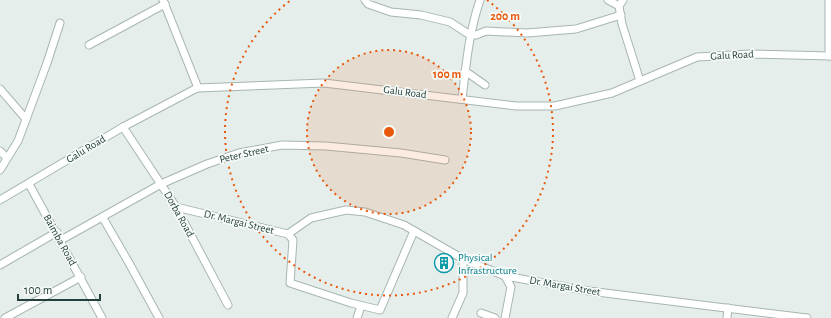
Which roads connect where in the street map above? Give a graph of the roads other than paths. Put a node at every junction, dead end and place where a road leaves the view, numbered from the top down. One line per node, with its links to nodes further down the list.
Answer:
1 (365, 0): 9 (street)
2 (480, 0): 9 (street)
3 (608, 0): 6 (street)
4 (829, 0): 11 (street)
5 (164, 2): 10 (street); 15 (street)
6 (621, 3): 7 (street)
7 (621, 15): 9 (street); 13 (street)
8 (60, 23): 18 (street)
9 (470, 35): 12 (street)
10 (89, 45)
11 (830, 56): 13 (street, Galu Road)
12 (465, 71): 14 (street); 17 (street)
13 (640, 81): 17 (street, Galu Road)
14 (485, 85)
15 (198, 88): 17 (street, Galu Road); 19 (street, Galu Road)
16 (0, 89): 18 (street)
17 (462, 99)
18 (26, 119): 21 (street)
19 (123, 127): 24 (street, Galu Road); 25 (street, Dorba Road)
20 (0, 151): 21 (street)
21 (7, 158): 23 (street)
22 (445, 160): 25 (street, Peter Street)
23 (0, 170)
24 (29, 184): 26 (street, Galu Road); 30 (street, Baimba Road)
25 (161, 184): 27 (street, Dorba Road); 28 (street, Peter Street)
26 (0, 200)
27 (176, 207): 31 (street, Dr. Margai Street); 37 (street, Dorba Road)
28 (103, 218): 32 (street, Peter Street); 43 (street)
29 (414, 231): 31 (street, Dr. Margai Street); 33 (street, Dr. Margai Street); 38 (street)
30 (57, 232): 32 (street, Baimba Road); 34 (street)
31 (288, 234): 38 (street)
32 (61, 240): 36 (street, Baimba Road)
33 (463, 259): 35 (street, Dr. Margai Street); 45 (street)
34 (0, 266)
35 (505, 276): 39 (street, Dr. Margai Street); 47 (street)
36 (81, 277): 41 (street); 42 (street, Baimba Road)
37 (228, 305)
38 (361, 306): 44 (street)
39 (728, 308): 48 (street); 49 (street, Dr. Margai Street)
40 (480, 313): 46 (street)
41 (5, 318)
42 (102, 318)
43 (159, 318)
44 (357, 318)
45 (452, 318)
46 (495, 318)
47 (505, 318)
48 (727, 318)
49 (807, 318)

